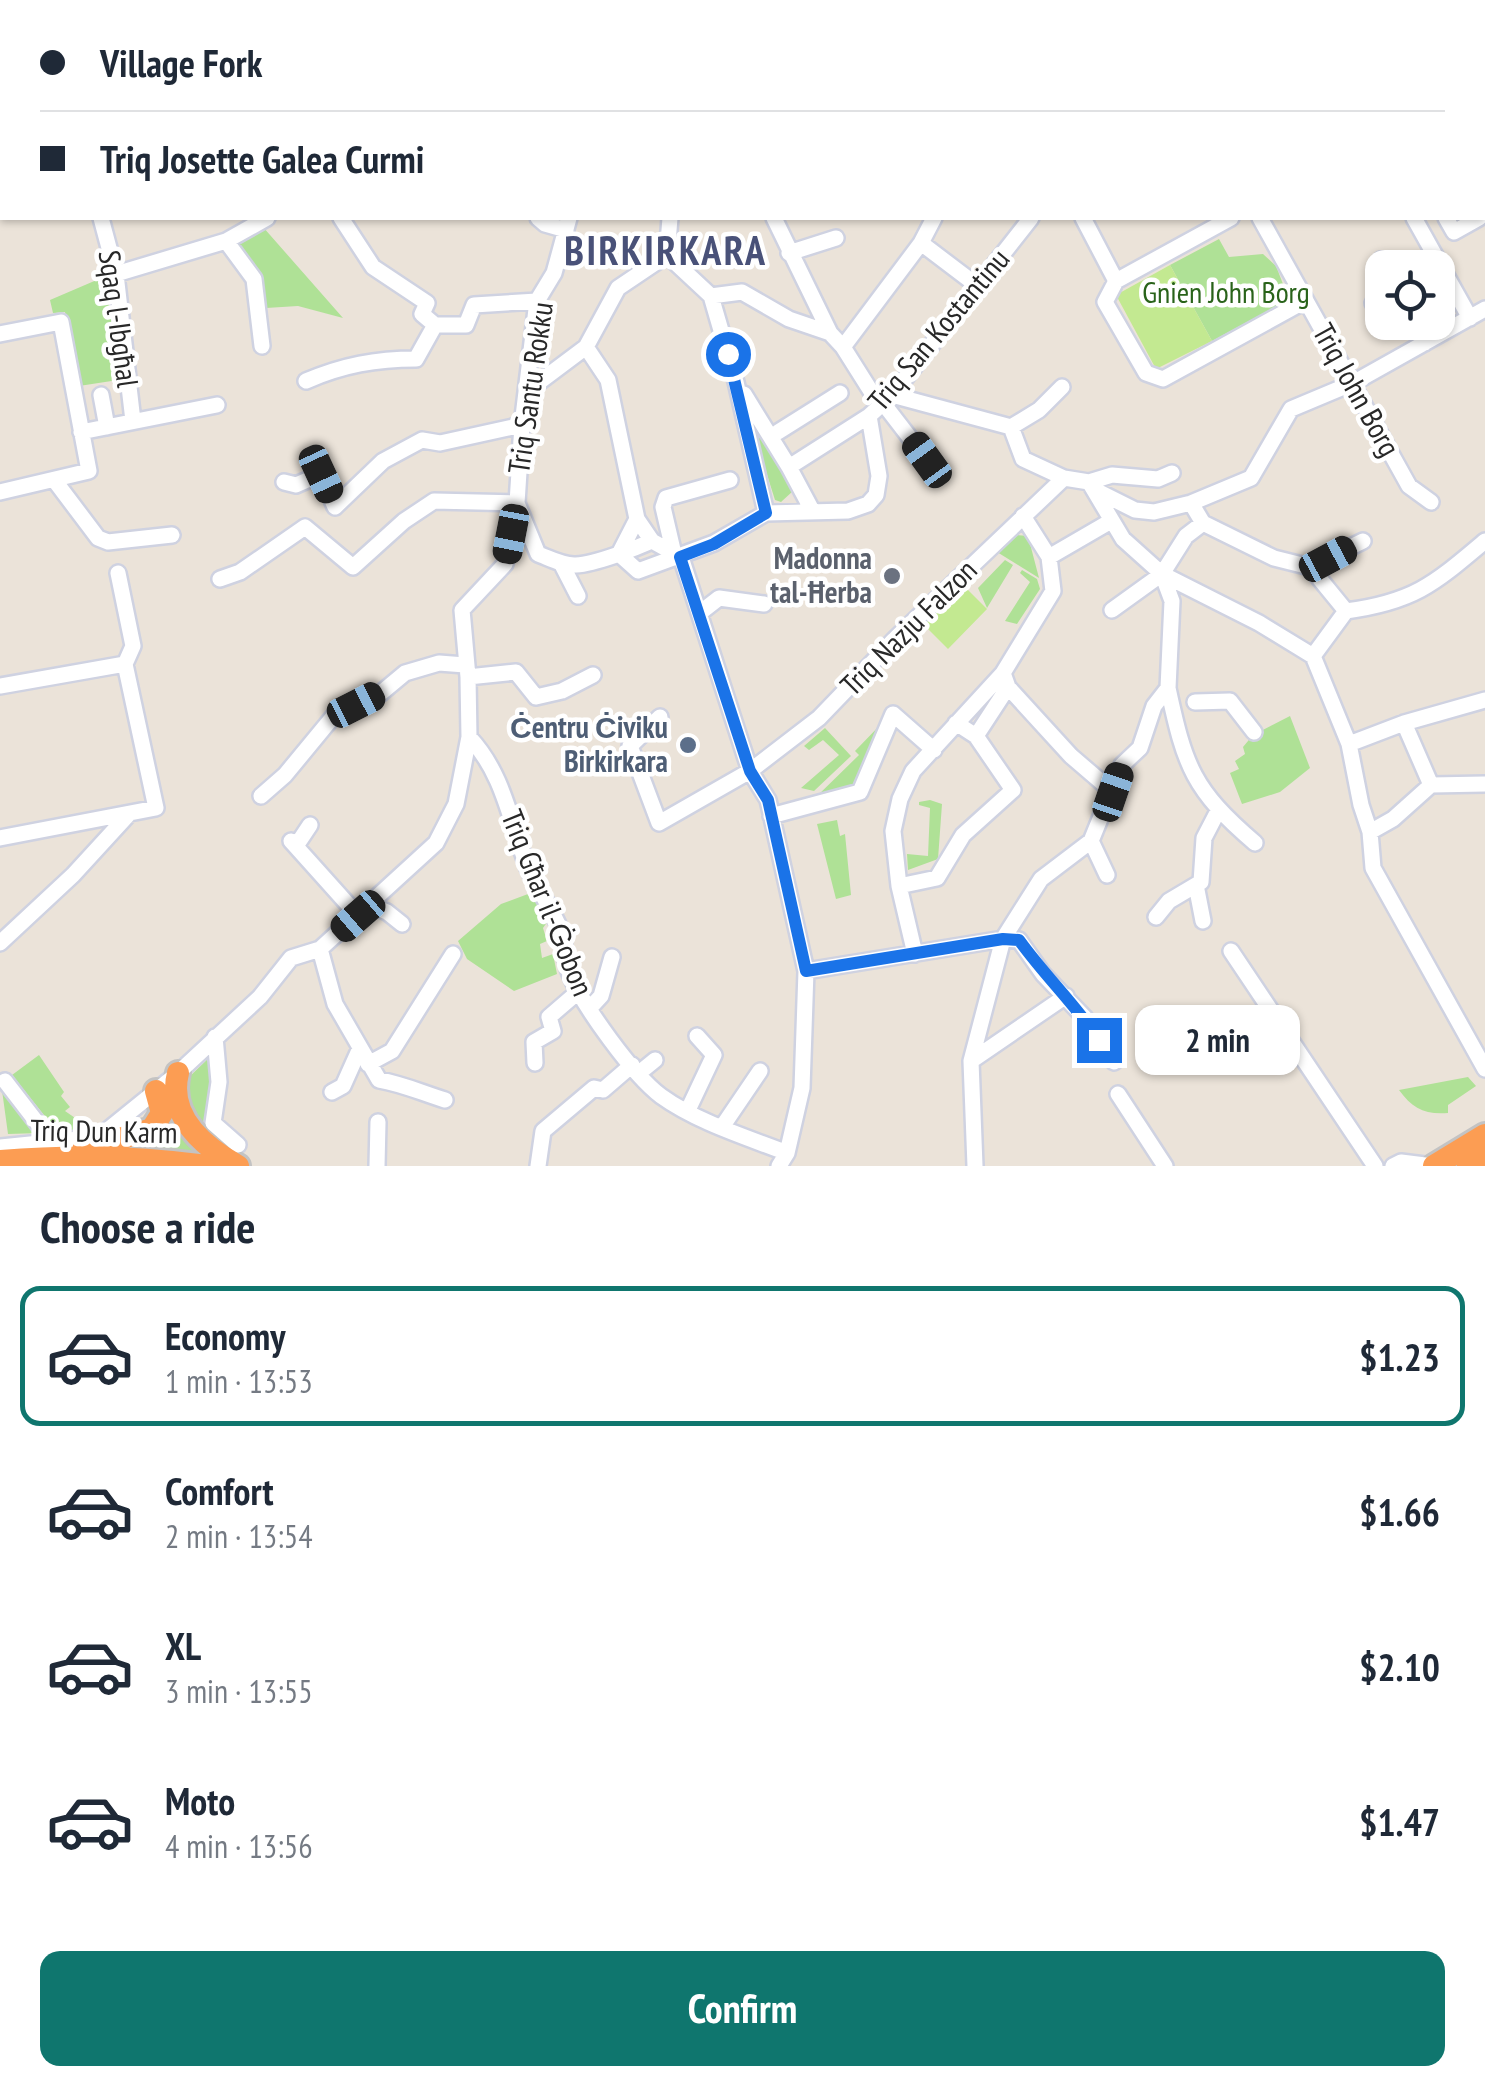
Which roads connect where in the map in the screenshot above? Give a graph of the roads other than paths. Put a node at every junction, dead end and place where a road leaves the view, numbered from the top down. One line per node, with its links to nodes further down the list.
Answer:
1 (102, 220): 21 (street, Sqaq l-Ibgħal)
2 (264, 220): 17 (street)
3 (343, 220): 29 (street)
4 (540, 220): 15 (street)
5 (670, 220): 20 (street)
6 (775, 220): 19 (street)
7 (933, 220): 18 (street)
8 (1029, 220): 23 (street, Triq San Kostantinu)
9 (1085, 220): 22 (street)
10 (1228, 220): 22 (street)
11 (1261, 220): 26 (street, Triq John Borg)
12 (1415, 220): 28 (street)
13 (1447, 220): 14 (street)
14 (1476, 220)
15 (568, 224): 25 (street, Triq Santu Rokku)
16 (836, 238): 19 (street)
17 (226, 241): 21 (street); 34 (street)
18 (921, 243): 23 (street); 36 (street)
19 (790, 253): 31 (street)
20 (667, 255): 24 (street); 35 (street)
21 (116, 274): 47 (street, Sqaq l-Ibgħal)
22 (1116, 281): 26 (street)
23 (979, 287): 44 (street, Triq San Kostantinu)
24 (711, 296): 31 (street); 38 (street)
25 (536, 300): 29 (street); 41 (street, Triq Santu Rokku)
26 (1305, 301): 39 (street, Triq John Borg)
27 (1485, 310): 28 (street)
28 (1470, 318): 33 (street)
29 (435, 325): 37 (street)
30 (0, 334): 51 (street)
31 (830, 334): 36 (street)
32 (1424, 340): 33 (street)
33 (1425, 343): 39 (street)
34 (262, 346)
35 (586, 347): 41 (street); 68 (street)
36 (843, 347): 44 (street)
37 (306, 381)
38 (736, 382): 54 (street); 66 (street)
39 (1353, 383): 62 (street, Triq John Borg); 63 (street)
40 (1062, 387): 50 (street)
41 (526, 392): 48 (street, Triq Santu Rokku)
42 (840, 393): 52 (street)
43 (101, 395): 49 (street)
44 (888, 399): 46 (street, Triq San Kostantinu); 50 (street); 53 (street)
45 (217, 405): 47 (street)
46 (868, 416): 54 (street, Triq San Kostantinu); 65 (street)
47 (132, 421): 49 (street)
48 (522, 425): 59 (street); 64 (street, Triq Santu Rokku)
49 (108, 427): 51 (street)
50 (1011, 427): 56 (street)
51 (81, 432): 58 (street)
52 (778, 432)
53 (927, 460)
54 (790, 467): 65 (street)
55 (1172, 473): 60 (street)
56 (1064, 478): 60 (street); 67 (street, Triq Nazju Falzon)
57 (730, 480): 76 (street)
58 (55, 481): 61 (street); 71 (street)
59 (284, 482)
60 (1092, 486): 63 (street); 69 (street)
61 (0, 492)
62 (1430, 502)
63 (1191, 503): 70 (street)
64 (517, 504): 78 (street); 82 (street); 90 (street, Triq Santu Rokku)
65 (812, 512): 66 (street)
66 (766, 513): 76 (street)
67 (1023, 516): 77 (street); 105 (street, Triq Nazju Falzon)
68 (636, 519): 73 (street); 75 (street)
69 (1111, 521): 77 (street); 81 (street)
70 (1203, 522): 79 (street); 81 (street)
71 (172, 535)
72 (1363, 540): 79 (street)
73 (652, 541): 75 (street); 76 (street)
74 (1485, 541): 86 (street)
75 (619, 554): 76 (street); 78 (street)
76 (677, 556): 87 (street)
77 (1050, 557): 92 (street)
78 (561, 562): 83 (street)
79 (1310, 567): 86 (street)
80 (118, 573): 89 (street)
81 (1162, 574): 85 (street); 88 (street); 94 (street)
82 (220, 578)
83 (578, 596)
84 (764, 604): 87 (street)
85 (1112, 610)
86 (1346, 611): 88 (street)
87 (700, 612): 105 (street)
88 (1313, 656): 103 (street)
89 (125, 664): 93 (street); 111 (street)
90 (466, 671): 91 (street); 102 (street, Triq Santu Rokku); 109 (street)
91 (593, 675)
92 (1005, 680): 99 (street); 101 (street); 108 (street)
93 (0, 686)
94 (1168, 688): 108 (street); 110 (street)
95 (1485, 700): 98 (street)
96 (1195, 702): 100 (street)
97 (660, 717): 105 (street, Triq Nazju Falzon)
98 (1404, 722): 103 (street); 107 (street)
99 (956, 723): 101 (street); 104 (street)
100 (1254, 732)
101 (976, 736): 120 (street)
102 (469, 737): 121 (street, Triq Santu Rokku); 134 (street, Triq Għar il-Ġobon)
103 (1350, 744): 114 (street)
104 (934, 750): 112 (street); 120 (street)
105 (750, 771): 112 (street)
106 (1485, 784): 107 (street)
107 (1431, 785): 114 (street)
108 (1113, 792): 116 (street)
109 (261, 796)
110 (1218, 811): 117 (street); 119 (street)
111 (129, 814): 115 (street); 127 (street)
112 (771, 816): 133 (street)
113 (310, 825): 122 (street)
114 (1370, 832): 146 (street)
115 (0, 838)
116 (1090, 841): 118 (street); 126 (street)
117 (1255, 843)
118 (1107, 876)
119 (1196, 885): 123 (street); 124 (street)
120 (899, 886): 131 (street)
121 (370, 906): 125 (street); 128 (street, Triq Dun Karm)
122 (352, 909)
123 (1156, 917)
124 (1203, 922)
125 (402, 924)
126 (1003, 939): 131 (street); 135 (street); 141 (street)
127 (0, 943)
128 (320, 949): 138 (street, Triq Dun Karm); 139 (street)
129 (1231, 952): 169 (street)
130 (453, 954): 144 (street)
131 (914, 954): 133 (street)
132 (612, 957): 136 (street)
133 (806, 971): 163 (street)
134 (578, 992): 136 (street, Triq Għar il-Ġobon); 143 (street)
135 (1066, 996): 141 (street); 142 (street)
136 (590, 1009): 145 (street, Triq Għar il-Ġobon)
137 (697, 1036): 154 (street)
138 (214, 1037): 148 (street, Triq Dun Karm); 160 (street)
139 (360, 1048): 144 (street); 151 (street)
140 (655, 1060): 145 (street)
141 (970, 1061): 167 (street)
142 (1114, 1062)
143 (534, 1063)
144 (368, 1064): 153 (street)
145 (636, 1069): 154 (street, Triq Għar il-Ġobon); 166 (street)
146 (1485, 1069)
147 (760, 1070): 156 (street)
148 (178, 1073): 150 (street, Triq Dun Karm); 160 (highway)
149 (4, 1081): 159 (street)
150 (156, 1091): 159 (highway)
151 (332, 1092)
152 (1118, 1094): 168 (street)
153 (445, 1100)
154 (688, 1110): 156 (street, Triq Għar il-Ġobon)
155 (378, 1122): 165 (street)
156 (722, 1127): 163 (street, Triq Għar il-Ġobon)
157 (1485, 1135): 171 (highway)
158 (0, 1147): 159 (street, Triq Dun Karm)
159 (59, 1149): 162 (highway, Triq Dun Karm); 164 (highway, Triq Dun Karm)
160 (238, 1156)
161 (1485, 1156): 172 (highway)
162 (0, 1161)
163 (784, 1162)
164 (207, 1166)
165 (377, 1166)
166 (538, 1166)
167 (975, 1166)
168 (1165, 1166)
169 (1375, 1166)
170 (1393, 1166): 171 (street)
171 (1433, 1166)
172 (1468, 1166)

